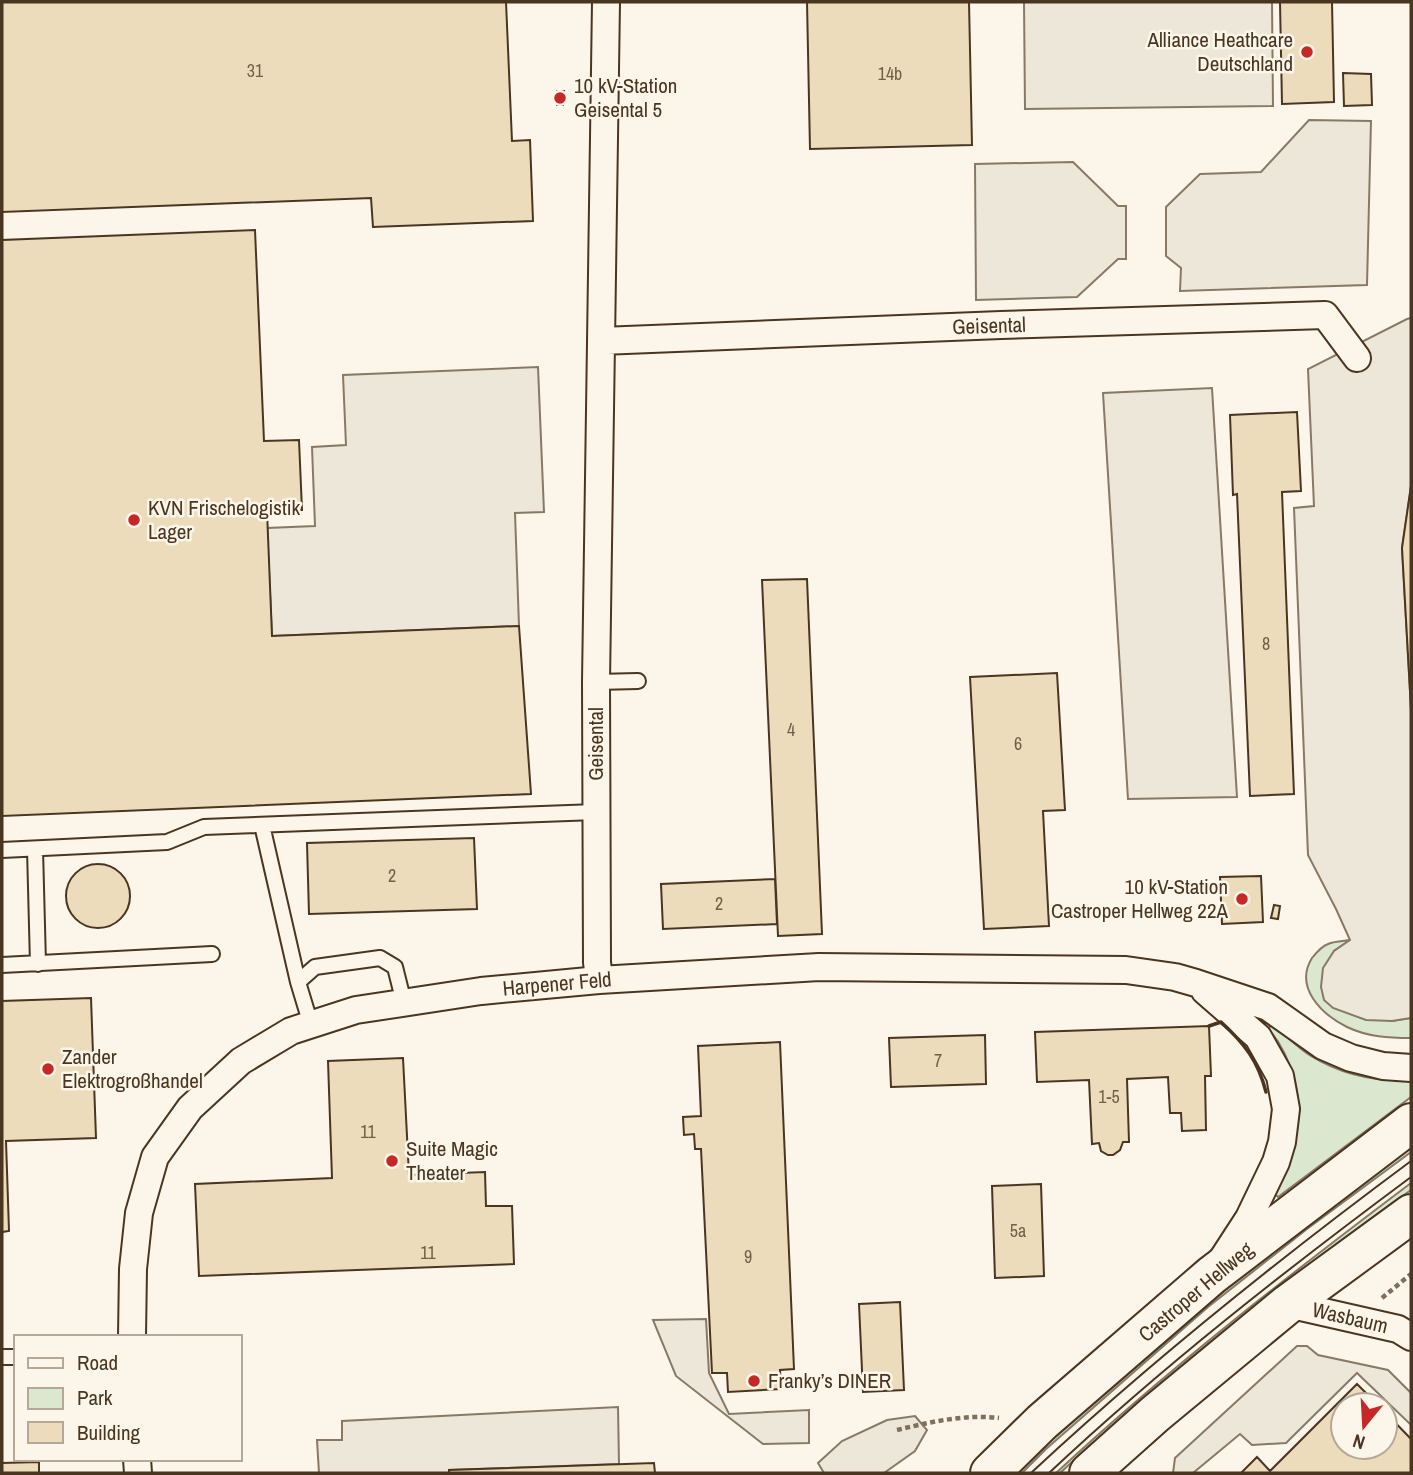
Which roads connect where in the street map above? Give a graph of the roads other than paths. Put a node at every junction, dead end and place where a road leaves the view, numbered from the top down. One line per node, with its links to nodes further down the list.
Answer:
1 (606, 2): 2 (street, Geisental)
2 (601, 341): 3 (street, Geisental); 5 (street, Geisental)
3 (1357, 358)
4 (638, 681): 5 (lane)
5 (596, 682): 6 (street, Geisental)
6 (596, 812): 7 (lane); 13 (street, Geisental)
7 (262, 825): 8 (lane); 14 (lane)
8 (34, 849): 9 (lane); 11 (lane)
9 (2, 850)
10 (212, 954): 11 (lane)
11 (38, 964): 12 (lane)
12 (2, 965)
13 (599, 980): 15 (street, Harpener Feld); 16 (street, Harpener Feld)
14 (298, 982): 16 (lane); 17 (lane)
15 (1196, 983): 18 (street, Harpener Feld); 21 (street, Harpener Feld)
16 (404, 1003): 17 (street, Harpener Feld)
17 (311, 1025): 23 (street, Harpener Feld)
18 (1411, 1068)
19 (1411, 1123): 21 (main road, Castroper Hellweg)
20 (1411, 1214): 22 (main road)
21 (1212, 1275): 25 (main road, Castroper Hellweg)
22 (1288, 1304): 24 (street, Wasbaum); 26 (main road)
23 (132, 1335)
24 (1411, 1337)
25 (990, 1473)
26 (1089, 1473)

